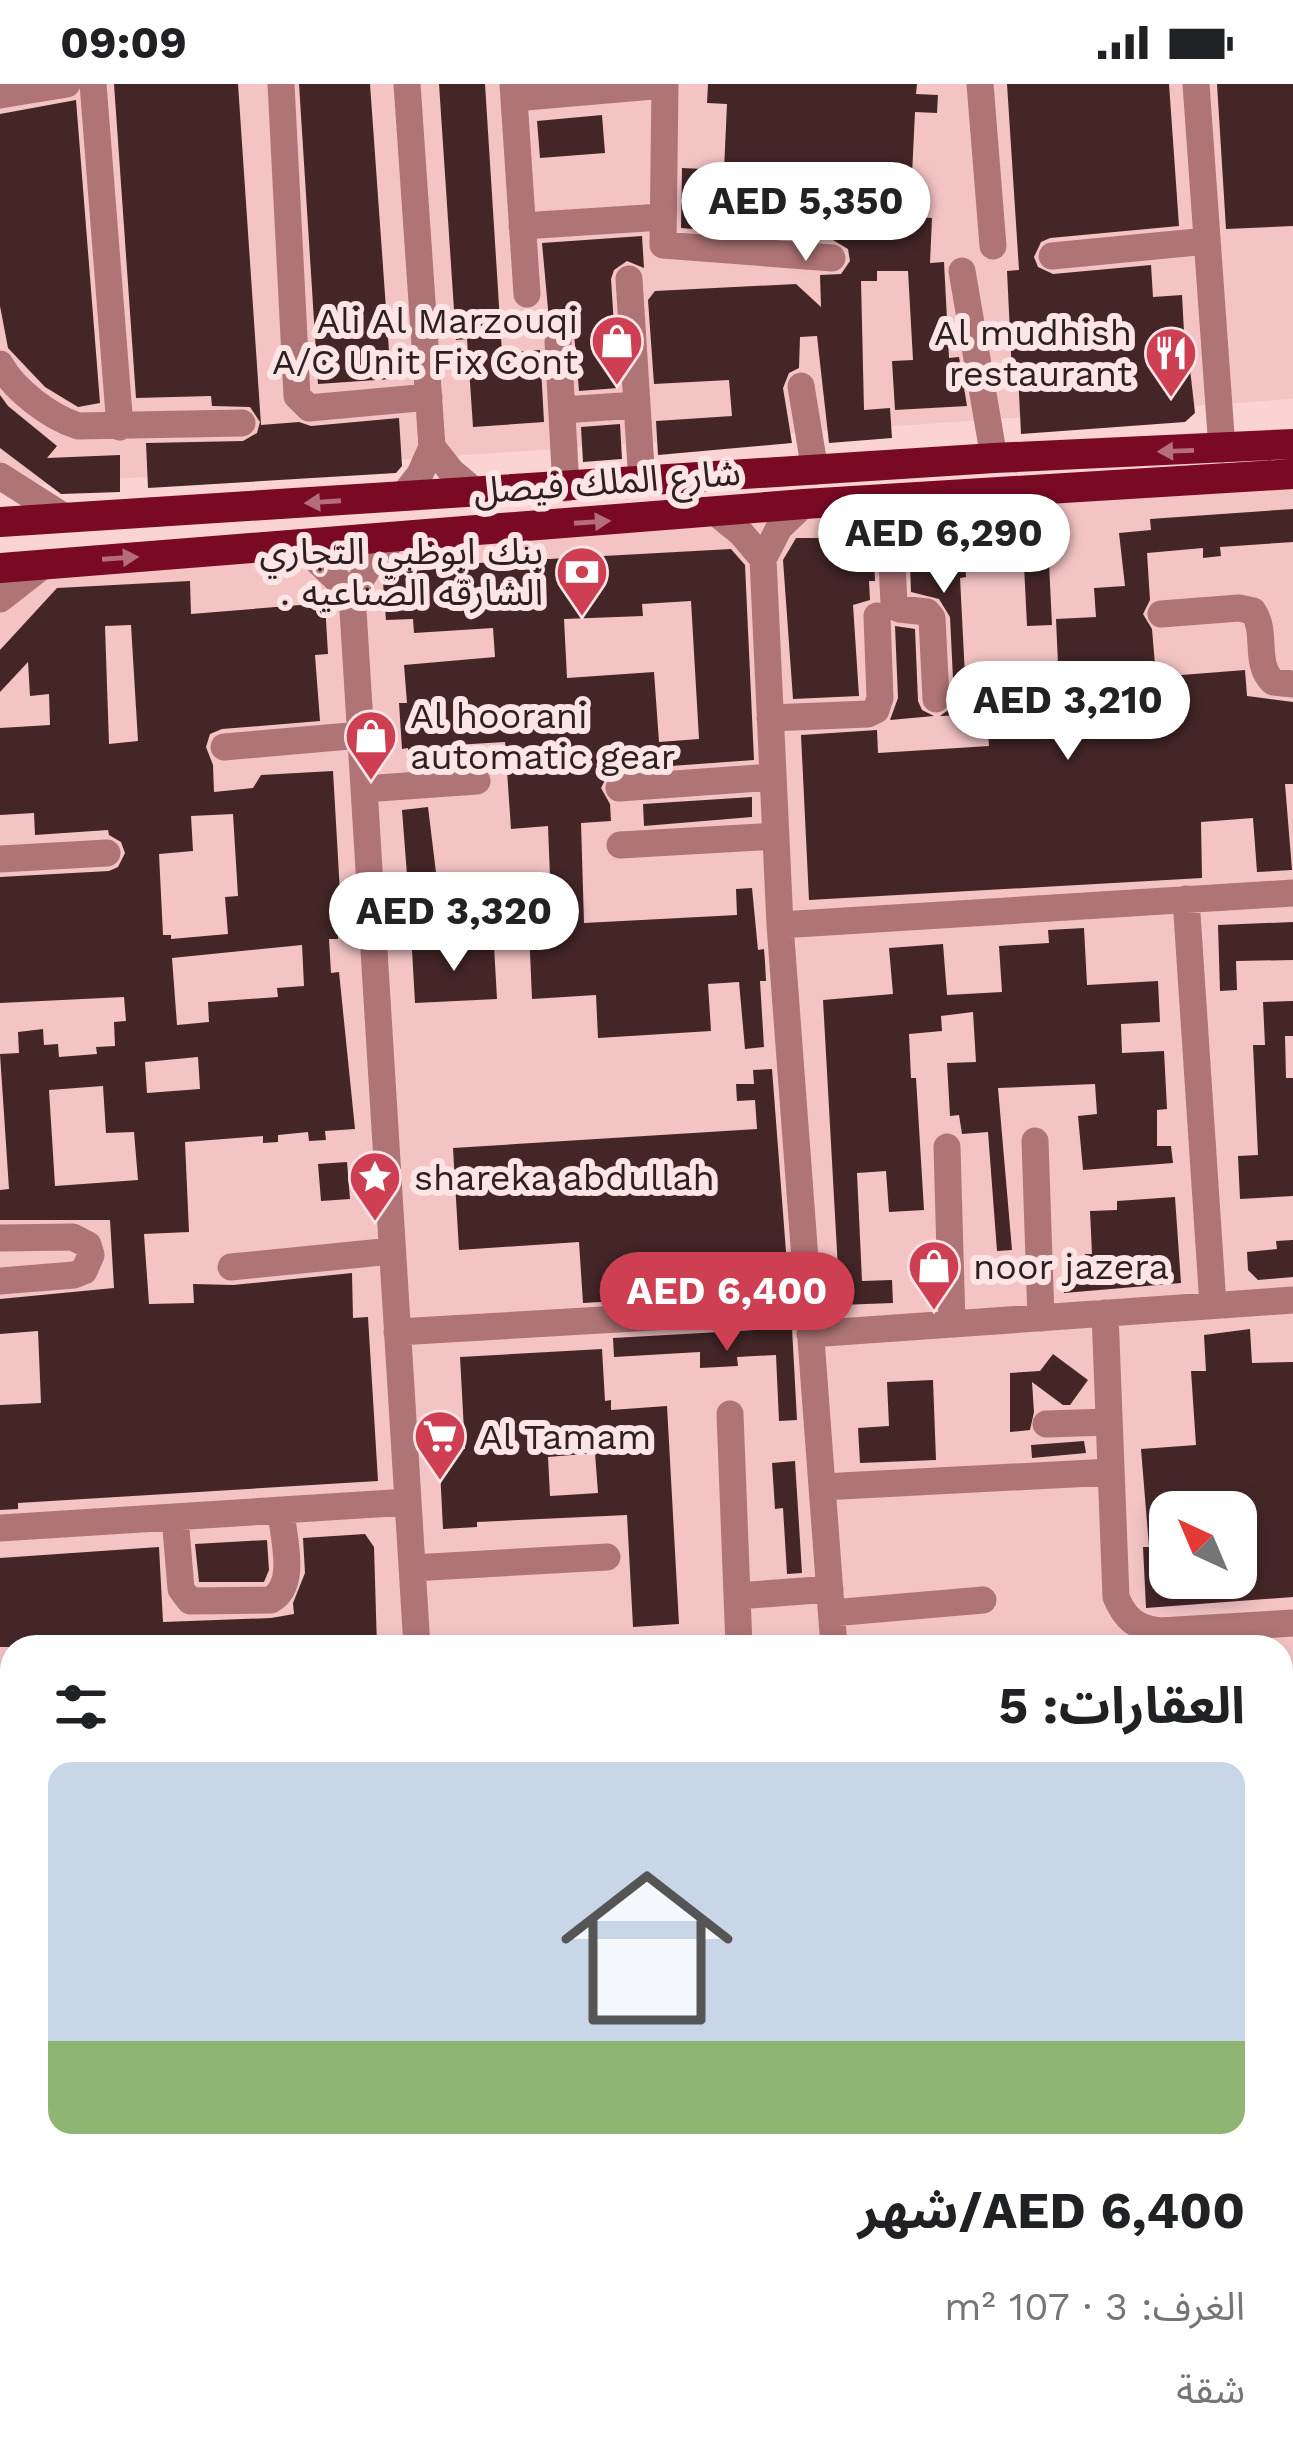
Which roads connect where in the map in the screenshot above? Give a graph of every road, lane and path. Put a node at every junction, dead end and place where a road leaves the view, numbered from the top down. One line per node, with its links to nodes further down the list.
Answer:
1 (67, 84): 8 (street)
2 (93, 84): 26 (street)
3 (281, 84): 22 (street)
4 (407, 84): 22 (street)
5 (980, 84): 13 (street)
6 (1196, 84): 12 (street)
7 (665, 85): 9 (street); 10 (street)
8 (9, 91)
9 (513, 91): 11 (street)
10 (662, 218): 11 (street); 15 (street)
11 (522, 226): 18 (street)
12 (1207, 242): 14 (street); 29 (street)
13 (993, 246)
14 (1052, 256)
15 (832, 258)
16 (962, 272): 30 (street)
17 (628, 279): 23 (street)
18 (527, 294)
19 (558, 342): 24 (street)
20 (0, 364): 26 (street)
21 (801, 386): 31 (street)
22 (429, 398): 28 (street)
23 (637, 405): 24 (street); 34 (street)
24 (562, 410): 35 (street)
25 (242, 423): 26 (street)
26 (120, 427)
27 (1293, 444): 29 (main road, شارع الملك فيصل)
28 (432, 447): 36 (street); 37 (street)
29 (1222, 449): 30 (main road, شارع الملك فيصل, one-way to 30)
30 (994, 458): 31 (main road, شارع الملك فيصل)
31 (815, 471): 34 (main road, شارع الملك فيصل)
32 (1293, 474): 38 (main road, شارع الملك فيصل)
33 (0, 476): 42 (street)
34 (642, 483): 35 (main road, شارع الملك فيصل)
35 (566, 488): 36 (main road, شارع الملك فيصل)
36 (477, 493): 37 (main road, شارع الملك فيصل)
37 (402, 497): 42 (main road, شارع الملك فيصل, one-way to 42)
38 (890, 499): 39 (main road, شارع الملك فيصل); 52 (street)
39 (804, 504): 41 (main road, شارع الملك فيصل); 46 (street)
40 (0, 510): 43 (main road)
41 (715, 512): 44 (main road, شارع الملك فيصل, one-way to 41); 46 (street)
42 (67, 518): 43 (main road, شارع الملك فيصل)
43 (15, 521)
44 (396, 536): 45 (main road, شارع الملك فيصل); 48 (street)
45 (302, 546): 47 (main road, شارع الملك فيصل, one-way to 45); 48 (street)
46 (763, 559): 53 (street)
47 (1, 576)
48 (352, 594): 54 (street)
49 (1161, 614): 51 (street)
50 (878, 616): 53 (street)
51 (1293, 684)
52 (937, 699)
53 (770, 718): 56 (street)
54 (361, 735): 55 (street); 58 (street)
55 (224, 747)
56 (773, 777): 59 (street); 60 (street)
57 (477, 781): 58 (street)
58 (364, 788): 68 (street)
59 (619, 788)
60 (776, 836): 61 (street); 66 (street)
61 (620, 845)
62 (107, 853): 63 (street)
63 (0, 859)
64 (1293, 893): 65 (street)
65 (1186, 899): 66 (street); 76 (street)
66 (780, 925): 79 (street)
67 (502, 928): 68 (street)
68 (373, 933): 72 (street)
69 (1035, 1141): 78 (street)
70 (946, 1147): 80 (street)
71 (0, 1238): 74 (street)
72 (392, 1251): 73 (street); 81 (street)
73 (231, 1267)
74 (0, 1281)
75 (1293, 1300): 76 (street)
76 (1214, 1305): 77 (street)
77 (1105, 1313): 78 (street); 83 (street)
78 (1041, 1318): 80 (street)
79 (809, 1321): 80 (street); 81 (street); 86 (street)
80 (952, 1324)
81 (397, 1331): 87 (street)
82 (730, 1414): 93 (street)
83 (1109, 1422): 84 (street); 85 (street)
84 (1046, 1424)
85 (1111, 1472): 86 (street); 100 (street)
86 (822, 1487): 95 (street)
87 (408, 1502): 88 (street); 92 (street)
88 (281, 1511): 89 (street); 89 (street)
89 (176, 1517): 90 (street)
90 (0, 1528)
91 (607, 1557): 92 (street)
92 (412, 1568): 97 (street)
93 (737, 1596): 95 (street); 98 (street)
94 (983, 1600): 95 (street)
95 (831, 1601): 99 (street)
96 (1293, 1623): 101 (street)
97 (416, 1635)
98 (739, 1635)
99 (833, 1635)
100 (1232, 1635)
101 (1253, 1635)

